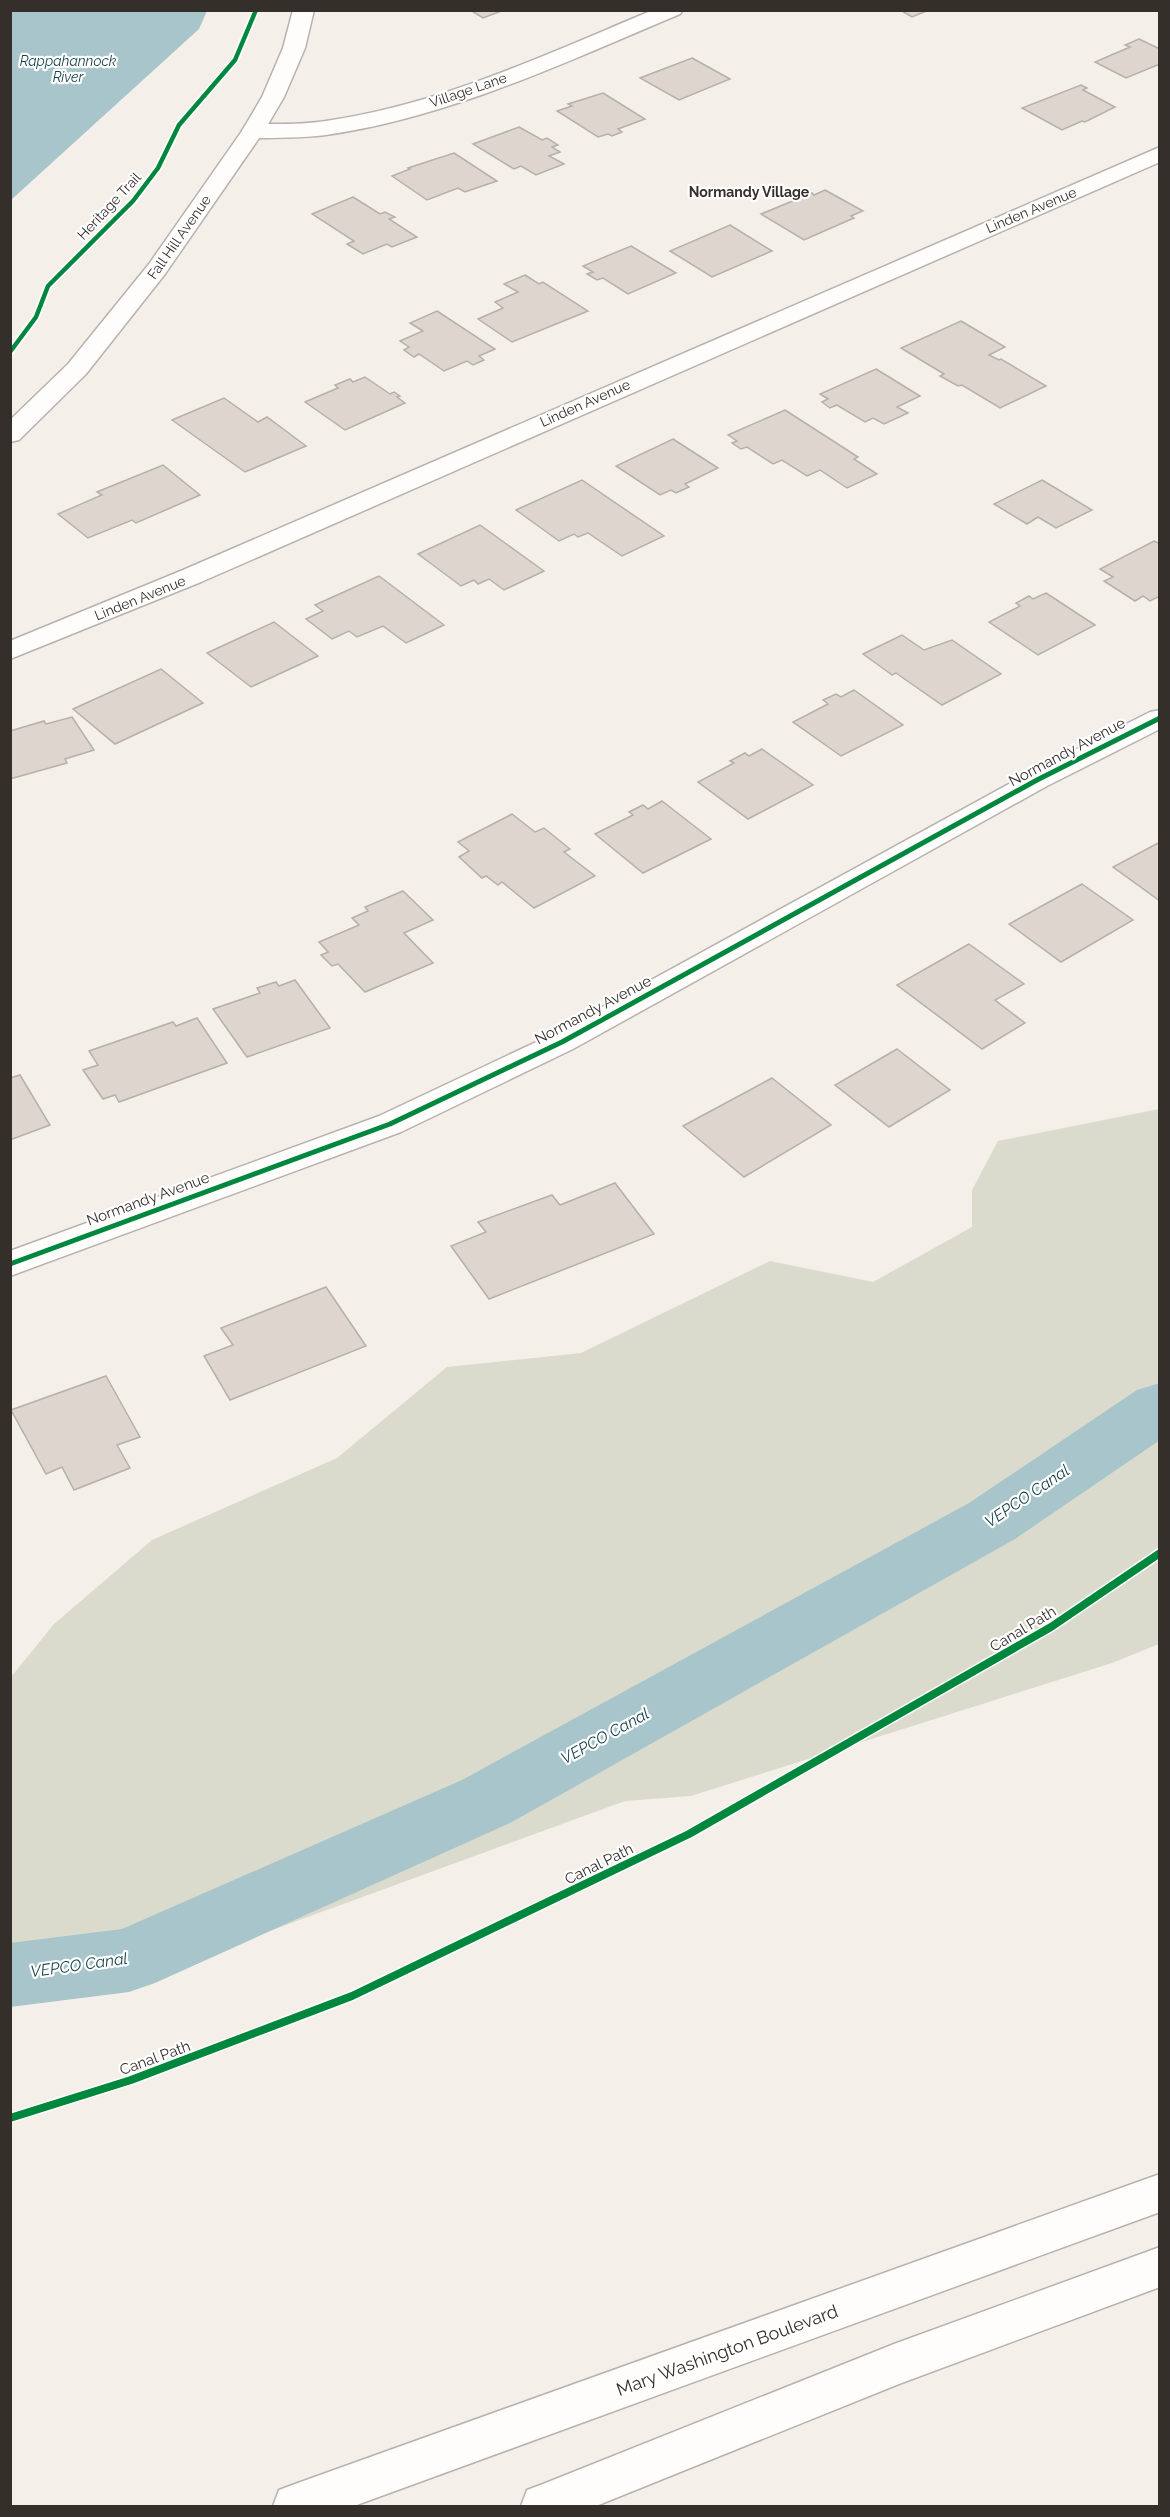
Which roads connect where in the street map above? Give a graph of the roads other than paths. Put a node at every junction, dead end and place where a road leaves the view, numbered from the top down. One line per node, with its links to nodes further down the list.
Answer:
1 (304, 10): 3 (street, Fall Hill Avenue)
2 (673, 10): 3 (street, Village Lane)
3 (253, 131): 5 (street, Fall Hill Avenue)
4 (1160, 154): 6 (street, Linden Avenue)
5 (10, 435)
6 (10, 651)
7 (1160, 718): 8 (street, Normandy Avenue)
8 (10, 1264)
9 (1160, 2193): 11 (street, Mary Washington Boulevard)
10 (1160, 2266): 12 (street)
11 (295, 2506)
12 (543, 2506)

